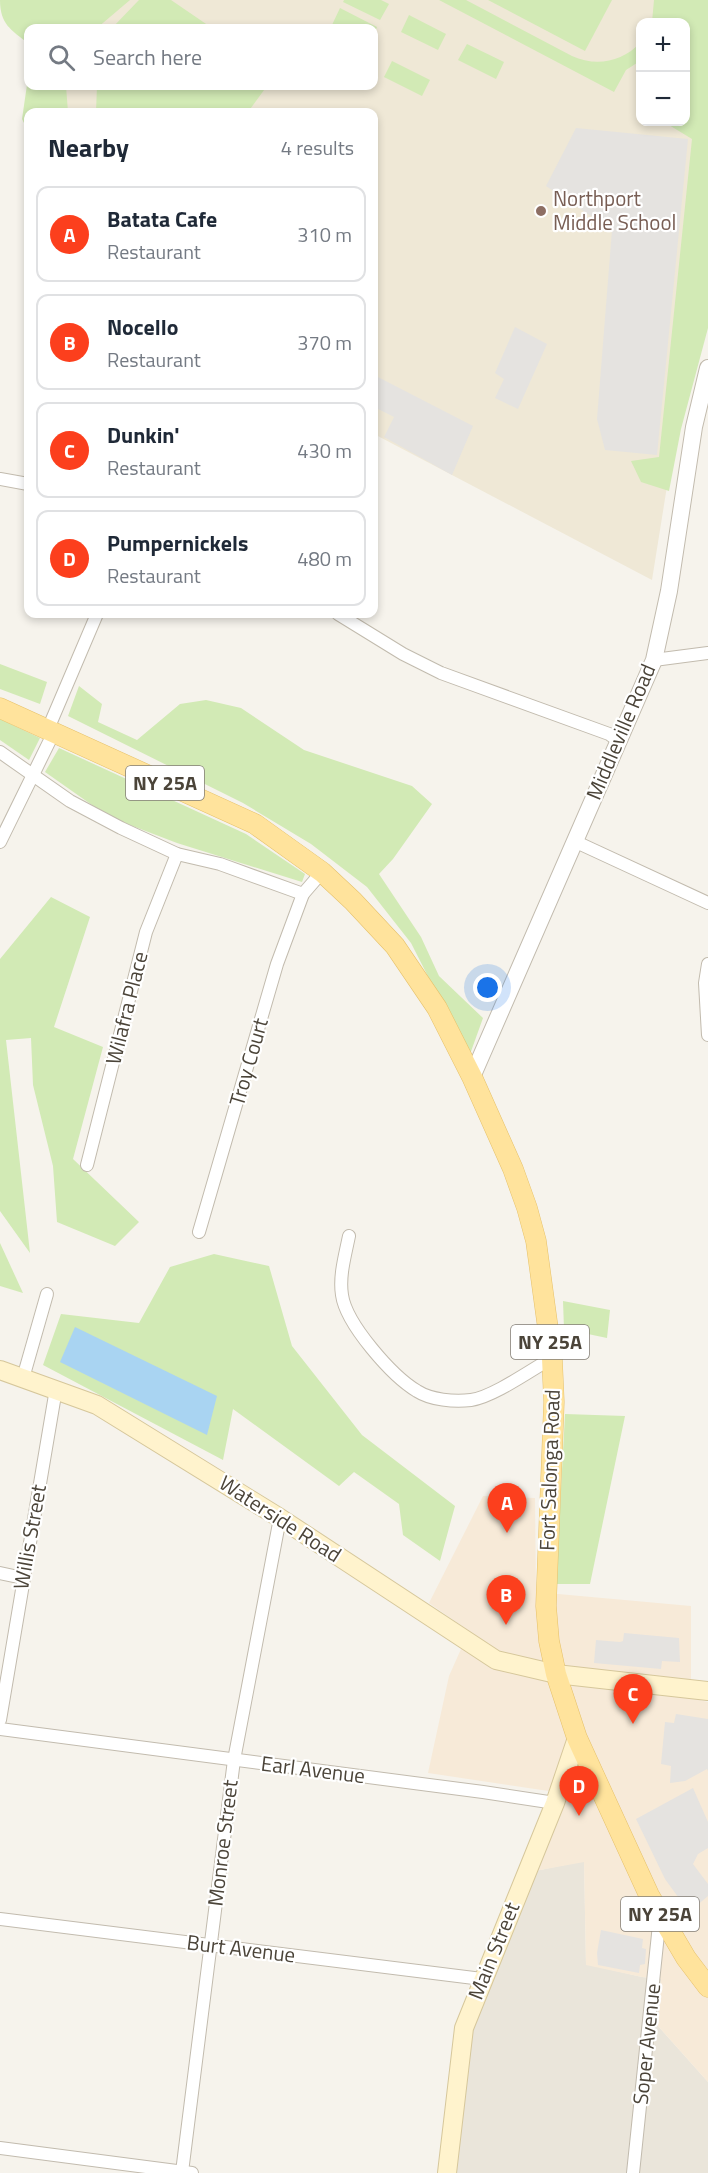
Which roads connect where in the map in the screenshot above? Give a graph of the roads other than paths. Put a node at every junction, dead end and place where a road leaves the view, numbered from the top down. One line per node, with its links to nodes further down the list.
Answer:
1 (708, 368): 7 (street, Middleville Road)
2 (0, 479): 3 (street)
3 (24, 483)
4 (95, 618): 9 (street)
5 (344, 618): 10 (street)
6 (708, 653): 7 (street)
7 (654, 660): 10 (street, Middleville Road)
8 (0, 708): 9 (main road, Fort Salonga Road / NY 25A)
9 (51, 731): 12 (street); 16 (main road, Fort Salonga Road / NY 25A)
10 (619, 741): 13 (street, Middleville Road)
11 (0, 752): 12 (street)
12 (34, 775): 14 (street); 15 (street)
13 (574, 841): 18 (street); 21 (street, Middleville Road)
14 (0, 842)
15 (177, 854): 17 (street); 22 (street, Wilafra Place)
16 (322, 872): 17 (street); 21 (main road, Fort Salonga Road / NY 25A)
17 (303, 894): 23 (street, Troy Court)
18 (708, 903)
19 (708, 964): 20 (street)
20 (708, 1035)
21 (472, 1077): 26 (main road, Fort Salonga Road / NY 25A)
22 (87, 1165)
23 (199, 1232)
24 (349, 1236): 26 (street)
25 (47, 1294): 28 (street)
26 (552, 1358): 33 (main road, Fort Salonga Road / NY 25A)
27 (0, 1370): 28 (main road, Waterside Road)
28 (23, 1378): 29 (main road, Waterside Road)
29 (56, 1389): 30 (main road, Waterside Road); 32 (street, Willis Street)
30 (280, 1518): 33 (main road, Waterside Road); 38 (street, Monroe Street)
31 (0, 1574): 32 (street)
32 (23, 1578): 35 (street, Willis Street)
33 (556, 1674): 34 (main road, Waterside Road); 37 (main road, Fort Salonga Road / NY 25A)
34 (708, 1691)
35 (0, 1720)
36 (0, 1729): 38 (street, Earl Avenue)
37 (577, 1738): 39 (main road, Main Street); 40 (main road, Fort Salonga Road / NY 25A)
38 (234, 1760): 39 (street, Earl Avenue); 42 (street, Monroe Street)
39 (555, 1803): 43 (main road, Main Street)
40 (660, 1914): 44 (main road, Fort Salonga Road / NY 25A); 48 (street, Soper Avenue)
41 (0, 1919): 42 (street, Burt Avenue)
42 (210, 1945): 43 (street, Burt Avenue); 46 (street, Monroe Street)
43 (482, 1979): 47 (main road, Main Street)
44 (708, 1987)
45 (0, 2148): 46 (street)
46 (187, 2172)
47 (447, 2173)
48 (633, 2173)

